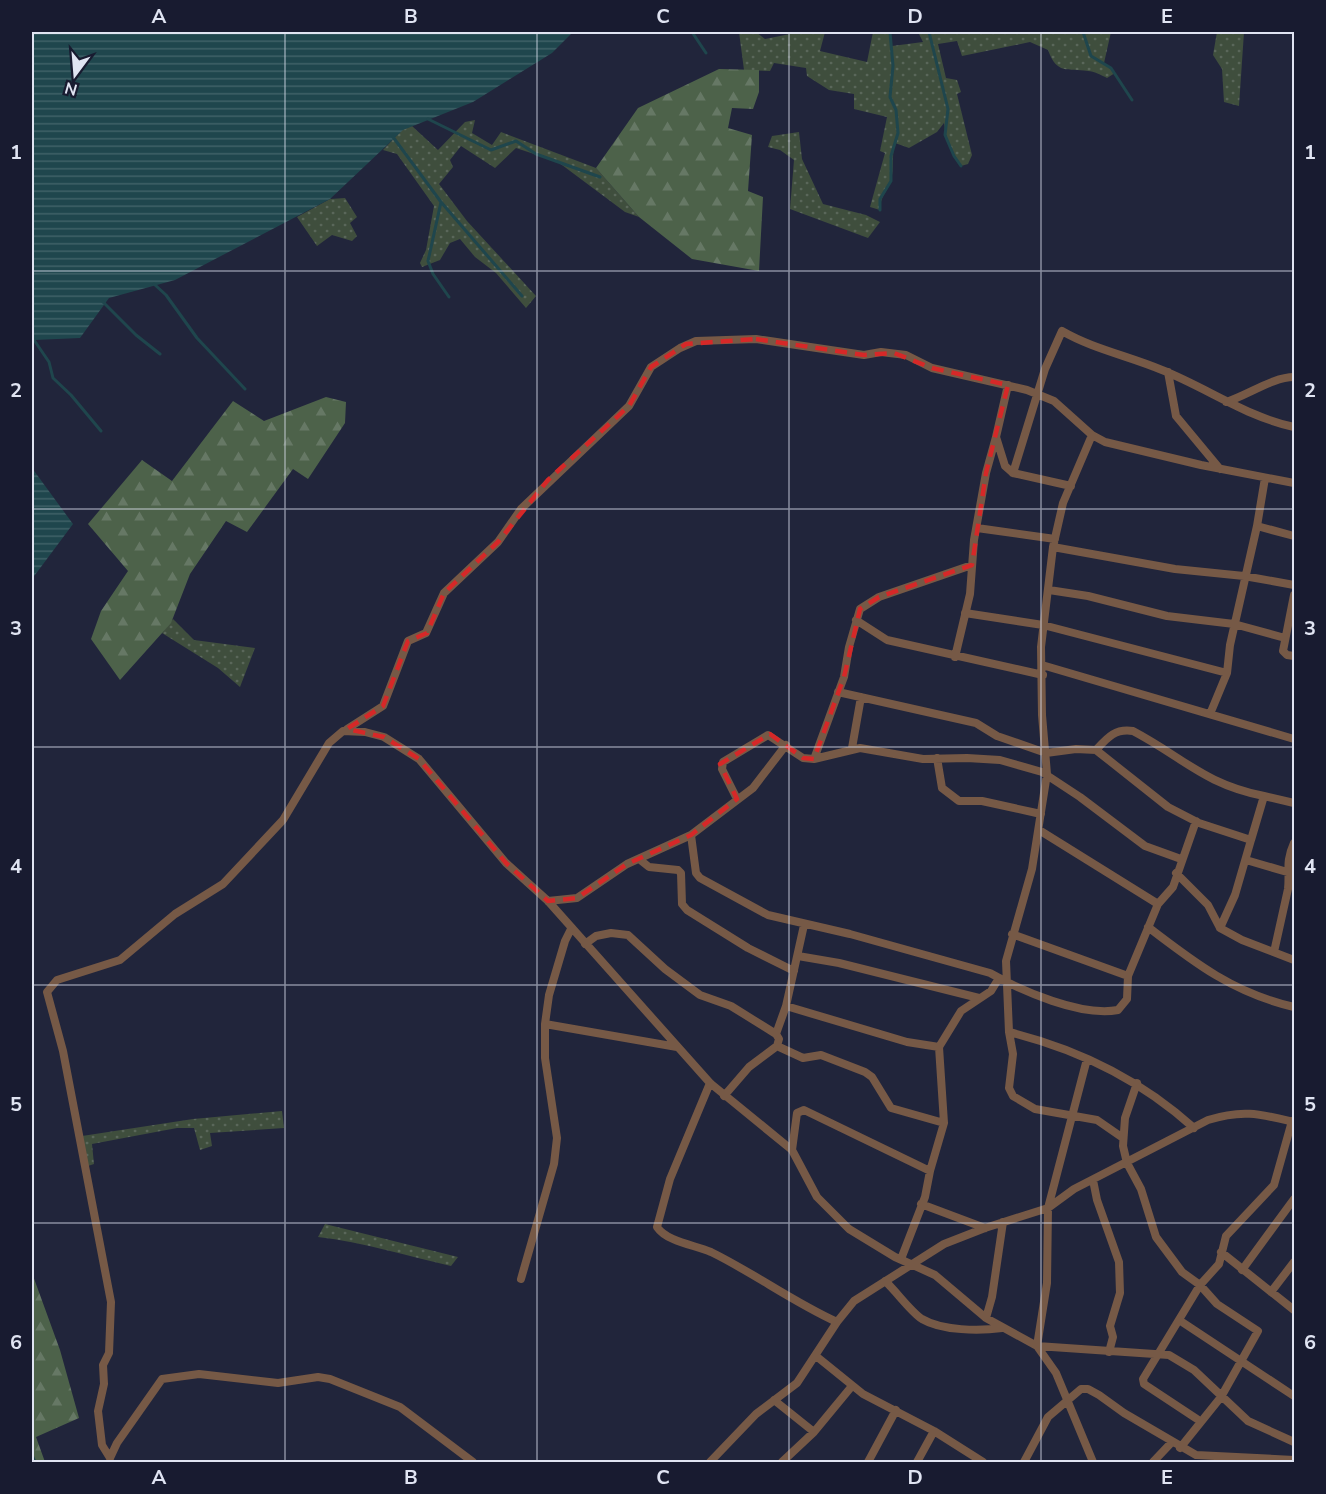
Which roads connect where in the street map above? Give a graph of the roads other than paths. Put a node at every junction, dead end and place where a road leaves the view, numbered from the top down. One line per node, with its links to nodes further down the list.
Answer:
1 (1168, 372): 4 (street); 5 (street); 9 (street)
2 (1294, 377): 5 (street)
3 (1008, 385): 4 (street); 8 (street); 36 (street)
4 (1037, 394): 7 (street); 10 (street)
5 (1226, 402): 6 (street)
6 (1294, 427)
7 (1092, 435): 9 (street); 13 (street)
8 (996, 437): 10 (street); 15 (street)
9 (1221, 469): 11 (street)
10 (1012, 473): 13 (street)
11 (1265, 478): 12 (street); 14 (street)
12 (1294, 483)
13 (1071, 486): 17 (street)
14 (1257, 526): 16 (street); 19 (street)
15 (977, 528): 17 (street); 18 (street)
16 (1294, 537)
17 (1054, 543): 19 (street); 21 (street)
18 (972, 565): 23 (street); 24 (street)
19 (1244, 576): 20 (street); 25 (street)
20 (1294, 585)
21 (1049, 590): 25 (street); 26 (street)
22 (1294, 595): 27 (street)
23 (965, 613): 26 (street); 29 (street)
24 (856, 620): 29 (street); 33 (street)
25 (1234, 624): 27 (street); 31 (street)
26 (1043, 625): 30 (street); 31 (street)
27 (1285, 638): 28 (street)
28 (1294, 656)
29 (955, 657): 32 (street)
30 (1042, 665): 32 (street); 35 (street)
31 (1227, 673): 35 (street)
32 (1042, 675): 41 (street)
33 (838, 692): 34 (street); 43 (street)
34 (861, 697): 39 (street); 41 (street)
35 (1210, 714): 37 (street)
36 (347, 729): 59 (street); 136 (street)
37 (1294, 739)
38 (786, 745): 43 (street); 46 (street); 46 (street)
39 (852, 748): 42 (street); 43 (street)
40 (1096, 750): 41 (street); 45 (street); 49 (street)
41 (1046, 753): 44 (street)
42 (937, 758): 44 (street); 48 (street)
43 (814, 759)
44 (1047, 774): 48 (street); 55 (street)
45 (1264, 796): 47 (street); 52 (street)
46 (737, 800): 51 (street)
47 (1294, 803)
48 (1041, 814): 50 (street)
49 (1196, 821): 52 (street); 55 (street)
50 (1039, 830): 60 (street); 65 (street)
51 (691, 835): 54 (street); 61 (street)
52 (1251, 840): 56 (street)
53 (1294, 843): 58 (street)
54 (639, 859): 59 (street); 70 (street)
55 (1181, 859): 57 (street)
56 (1246, 860): 58 (street); 63 (street)
57 (1176, 873): 60 (street); 63 (street)
58 (1290, 873): 67 (street)
59 (548, 902): 64 (street)
60 (1158, 904): 62 (street)
61 (804, 925): 68 (street); 72 (street)
62 (1148, 927): 71 (street); 76 (street)
63 (1220, 928): 67 (street)
64 (572, 929): 66 (street); 77 (street)
65 (1012, 934): 71 (street); 73 (street)
66 (585, 944): 79 (street); 81 (street)
67 (1274, 952): 69 (street)
68 (798, 957): 70 (street); 74 (street)
69 (1294, 960)
70 (794, 971): 75 (street)
71 (1128, 976): 73 (street)
72 (999, 978): 73 (street); 74 (street)
73 (1007, 983): 78 (street)
74 (979, 998): 82 (street)
75 (786, 1006): 79 (street); 82 (street)
76 (1294, 1007)
77 (545, 1024): 81 (street); 106 (street)
78 (1009, 1032): 83 (street); 87 (street)
79 (776, 1034): 80 (street)
80 (777, 1046): 86 (street); 89 (street)
81 (677, 1047): 84 (street)
82 (939, 1047): 89 (street)
83 (1087, 1059): 85 (street); 87 (street)
84 (710, 1083): 86 (street); 113 (street)
85 (1137, 1083): 90 (street); 91 (street)
86 (724, 1095): 92 (street)
87 (1074, 1114): 91 (street); 98 (street)
88 (1293, 1122): 90 (street); 101 (street)
89 (944, 1123): 94 (street)
90 (1194, 1128): 93 (street)
91 (1123, 1138): 93 (street)
92 (792, 1150): 94 (street); 102 (street)
93 (1127, 1163): 95 (street); 108 (street)
94 (930, 1171): 97 (street)
95 (1094, 1180): 98 (street); 116 (street)
96 (1294, 1199): 105 (street)
97 (921, 1204): 100 (street); 102 (street)
98 (1048, 1208): 99 (street); 115 (street)
99 (1003, 1222): 100 (street); 111 (street)
100 (985, 1227): 104 (street)
101 (1221, 1252): 105 (street); 108 (street)
102 (901, 1259): 104 (street)
103 (1294, 1262): 109 (street)
104 (911, 1264): 107 (street); 111 (street)
105 (1242, 1270): 109 (street)
106 (521, 1279)
107 (885, 1281): 113 (street); 114 (street)
108 (1200, 1285): 112 (street); 119 (street)
109 (1271, 1292): 110 (street)
110 (1294, 1310)
111 (986, 1318): 114 (street)
112 (1179, 1320): 117 (street); 119 (street)
113 (837, 1322): 118 (street)
114 (1002, 1328): 115 (street)
115 (1037, 1347): 116 (street); 123 (street)
116 (1109, 1352): 117 (street)
117 (1157, 1354): 122 (street); 126 (street)
118 (816, 1356): 120 (street); 124 (street)
119 (1242, 1364): 121 (street); 122 (street)
120 (852, 1386): 125 (street); 128 (street)
121 (1294, 1396)
122 (1221, 1397): 126 (street); 130 (street)
123 (1067, 1399): 129 (street); 133 (street); 143 (street)
124 (774, 1400): 128 (street); 137 (street)
125 (896, 1410): 127 (street); 139 (street)
126 (1200, 1421): 131 (street)
127 (934, 1431): 132 (street); 140 (street)
128 (814, 1432): 138 (street)
129 (1171, 1443): 131 (street); 145 (street)
130 (1294, 1443): 135 (street)
131 (1180, 1448): 134 (street)
132 (967, 1452): 141 (street); 142 (street)
133 (1092, 1459): 144 (street)
134 (1230, 1460): 135 (street)
135 (1292, 1460)
136 (472, 1462)
137 (712, 1462)
138 (782, 1462)
139 (868, 1462)
140 (917, 1462)
141 (962, 1462)
142 (983, 1462)
143 (1024, 1462)
144 (1082, 1462)
145 (1153, 1462)

